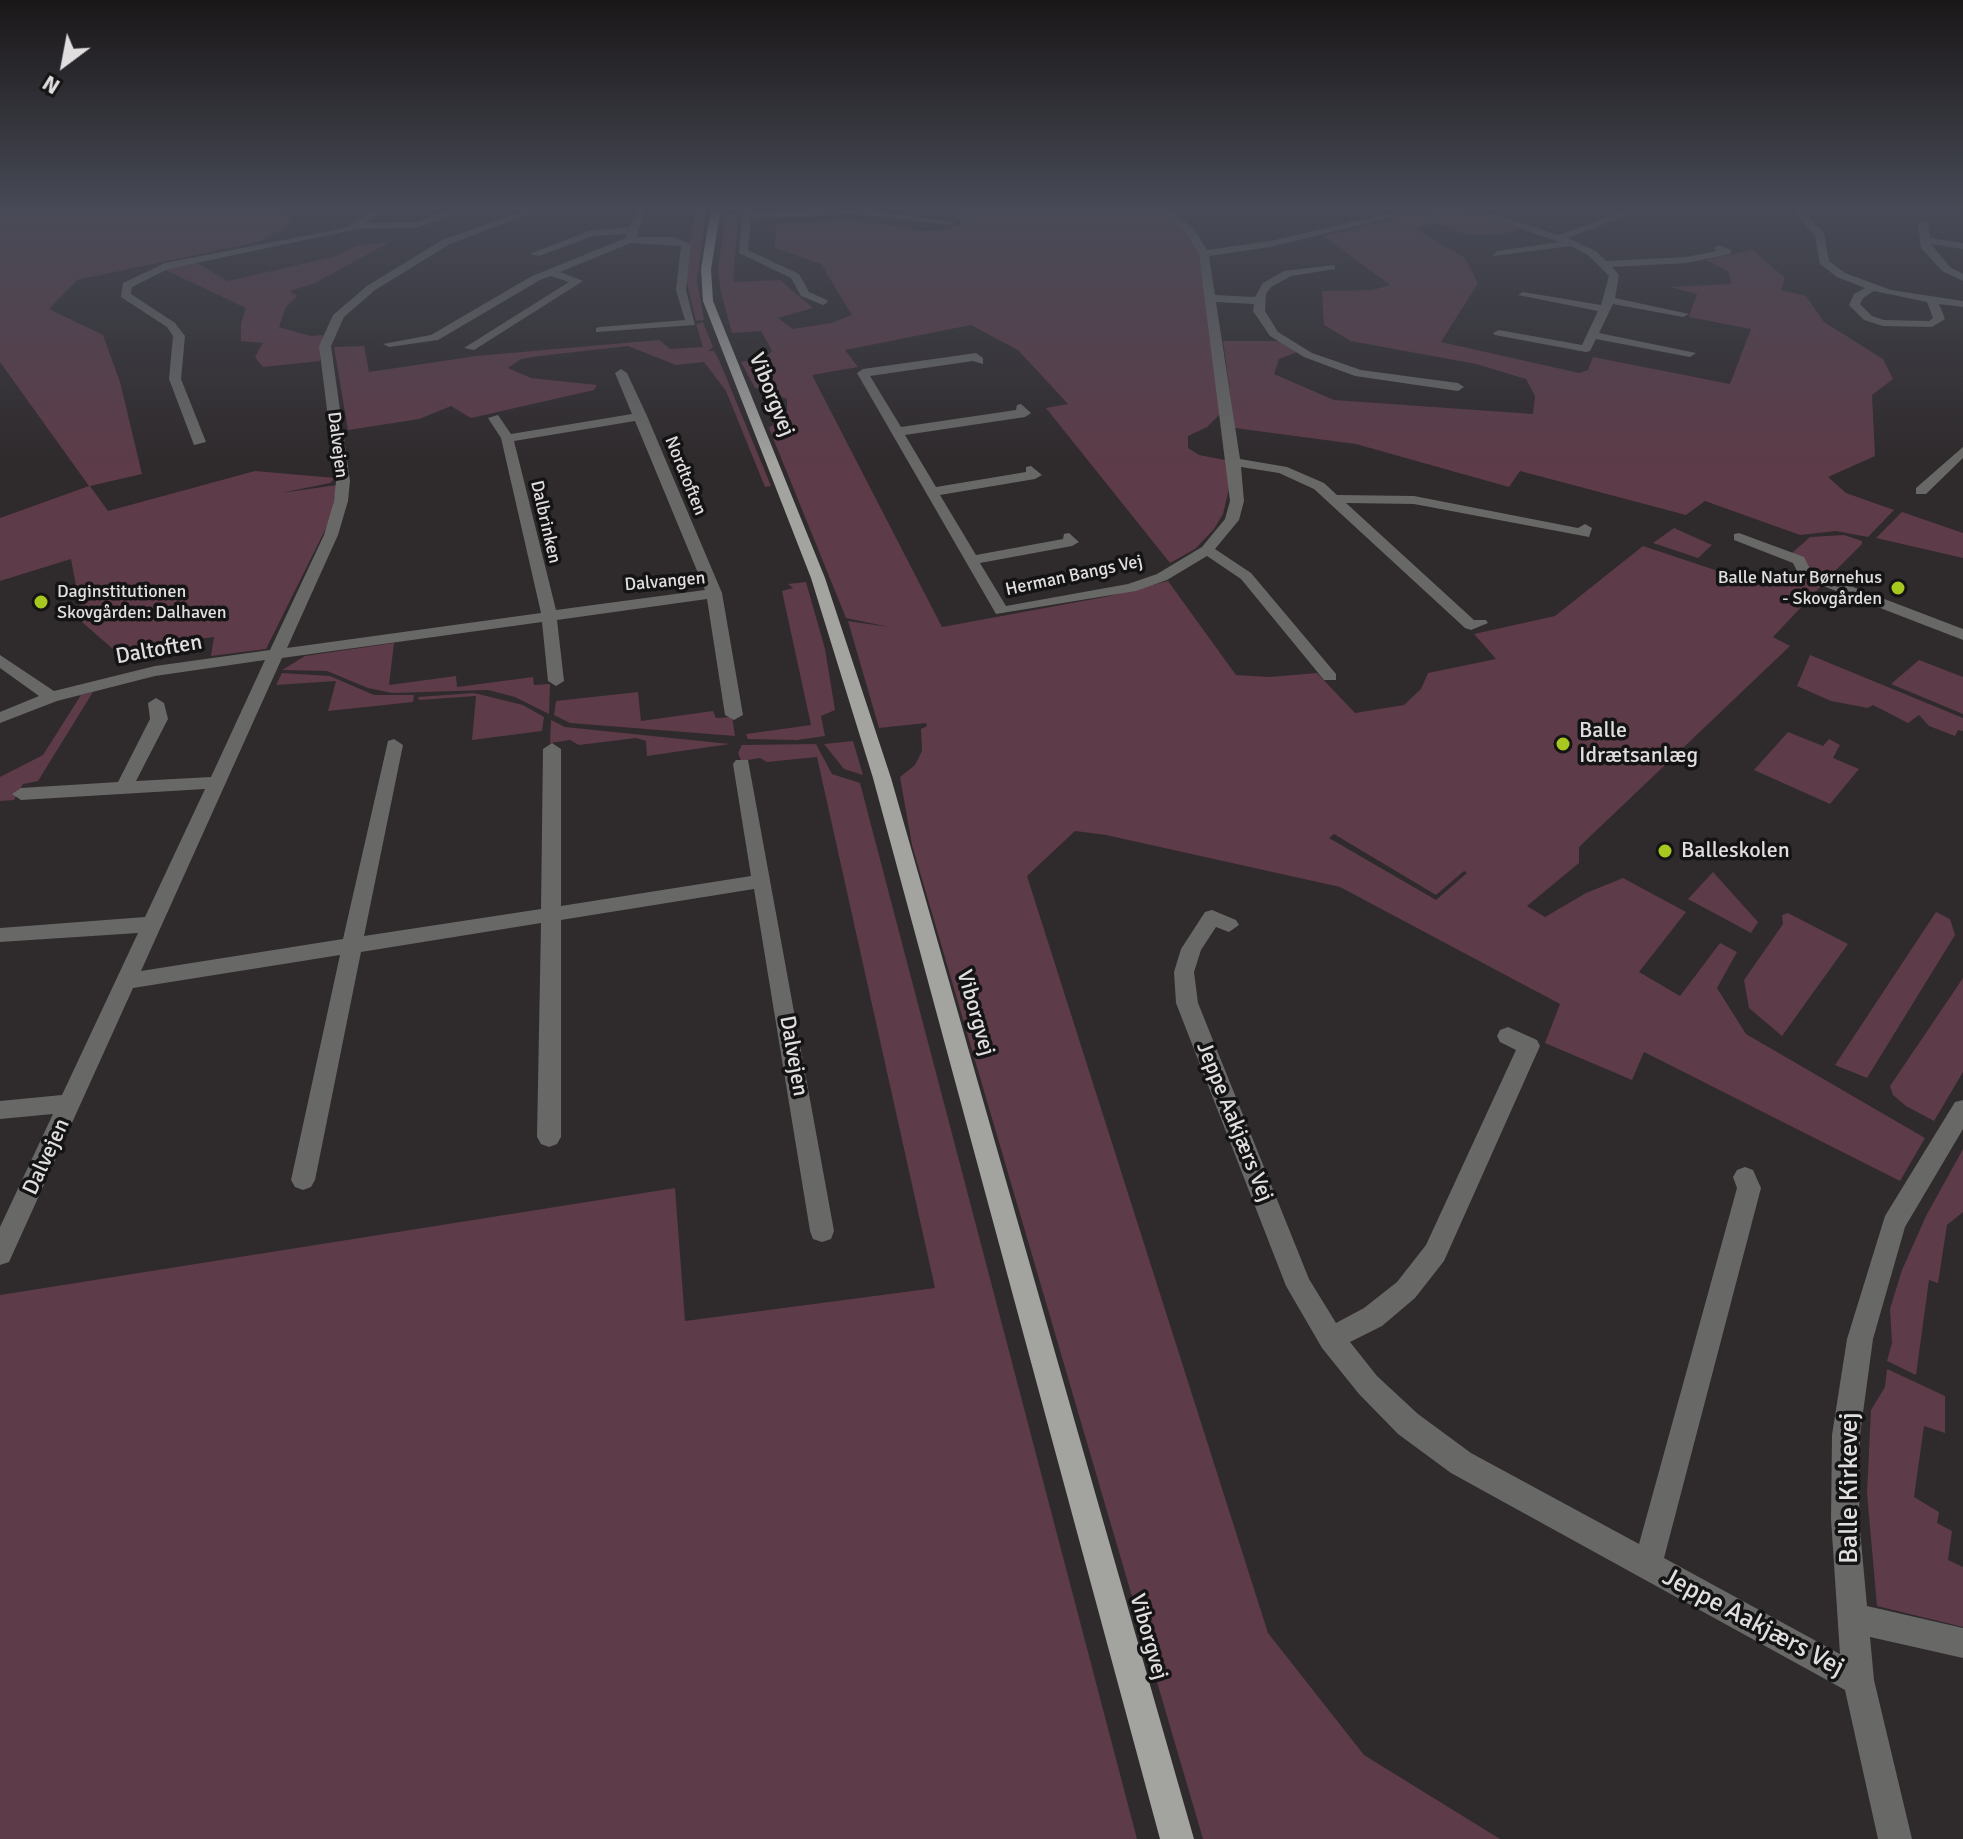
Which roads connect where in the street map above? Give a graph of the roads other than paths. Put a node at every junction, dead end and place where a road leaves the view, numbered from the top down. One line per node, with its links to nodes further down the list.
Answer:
1 (125, 294): 35 (street)
2 (364, 294): 51 (street, Dalvejen)
3 (511, 294): 24 (street)
4 (557, 294): 25 (street)
5 (682, 294): 21 (street)
6 (708, 294): 86 (main road, Viborgvej)
7 (805, 294): 17 (street)
8 (1210, 294): 14 (street, Herman Bangs Vej)
9 (1263, 294): 16 (street)
10 (1612, 294): 19 (street)
11 (1862, 294): 15 (street)
12 (1901, 294): 15 (street)
13 (1523, 295): 19 (street)
14 (1211, 298): 16 (street); 37 (street, Herman Bangs Vej)
15 (1931, 300): 18 (street)
16 (1259, 301): 29 (street)
17 (823, 302)
18 (1963, 304)
19 (1608, 305): 20 (street); 23 (street)
20 (1683, 314)
21 (600, 330)
22 (1499, 333): 23 (street)
23 (1594, 335): 26 (street)
24 (389, 344)
25 (470, 348)
26 (1690, 353)
27 (979, 361): 33 (street, Herman Bangs Vej)
28 (621, 373): 31 (street, Nordtoften)
29 (1458, 387)
30 (1021, 408): 33 (street)
31 (641, 416): 34 (street); 47 (street, Nordtoften)
32 (494, 418): 34 (street, Dalbrinken)
33 (896, 432): 40 (street, Herman Bangs Vej)
34 (507, 438): 48 (street, Dalbrinken)
35 (199, 442)
36 (1963, 451): 39 (street)
37 (1234, 462): 41 (street); 45 (street, Herman Bangs Vej)
38 (1031, 470): 40 (street)
39 (1921, 491)
40 (931, 492): 46 (street, Herman Bangs Vej)
41 (1336, 499): 42 (street); 49 (street)
42 (1585, 528)
43 (1069, 537): 46 (street, Herman Bangs Vej)
44 (1739, 537): 50 (street)
45 (1207, 550): 46 (street, Herman Bangs Vej); 53 (street)
46 (971, 560)
47 (714, 593): 48 (street, Dalvangen); 57 (street, Dalvangen)
48 (549, 615): 51 (street, Dalvangen); 54 (street)
49 (1480, 623)
50 (1963, 635)
51 (275, 654): 55 (street, Daltoften); 62 (street, Dalvejen)
52 (0, 660): 55 (street)
53 (1330, 677)
54 (556, 681)
55 (51, 697): 58 (street, Daltoften)
56 (156, 703): 63 (street)
57 (734, 715)
58 (0, 718)
59 (394, 745): 70 (street)
60 (552, 749): 66 (street)
61 (742, 764): 65 (street, Dalvejen)
62 (218, 782): 63 (street); 67 (street, Dalvejen)
63 (124, 787): 64 (street)
64 (21, 794)
65 (763, 881): 66 (street); 79 (street, Dalvejen)
66 (551, 915): 70 (street); 76 (street)
67 (154, 924): 69 (street); 71 (street, Dalvejen)
68 (1229, 925): 81 (street, Jeppe Aakjærs Vej)
69 (0, 935)
70 (352, 946): 71 (street); 78 (street)
71 (128, 981): 73 (street, Dalvejen)
72 (1508, 1036): 81 (street)
73 (72, 1103): 75 (street, Dalvejen); 80 (street, Dalvejen)
74 (1963, 1109): 83 (street, Balle Kirkevej)
75 (0, 1110)
76 (549, 1137)
77 (1745, 1177): 82 (street, Jeppe Aakjærs Vej)
78 (303, 1180)
79 (822, 1231)
80 (0, 1254)
81 (1331, 1339): 82 (street, Jeppe Aakjærs Vej)
82 (1647, 1567): 85 (street, Jeppe Aakjærs Vej)
83 (1854, 1618): 84 (street); 85 (street, Balle Kirkevej)
84 (1963, 1643)
85 (1858, 1680): 87 (street, Balle Kirkevej)
86 (1177, 1839)
87 (1895, 1839)

